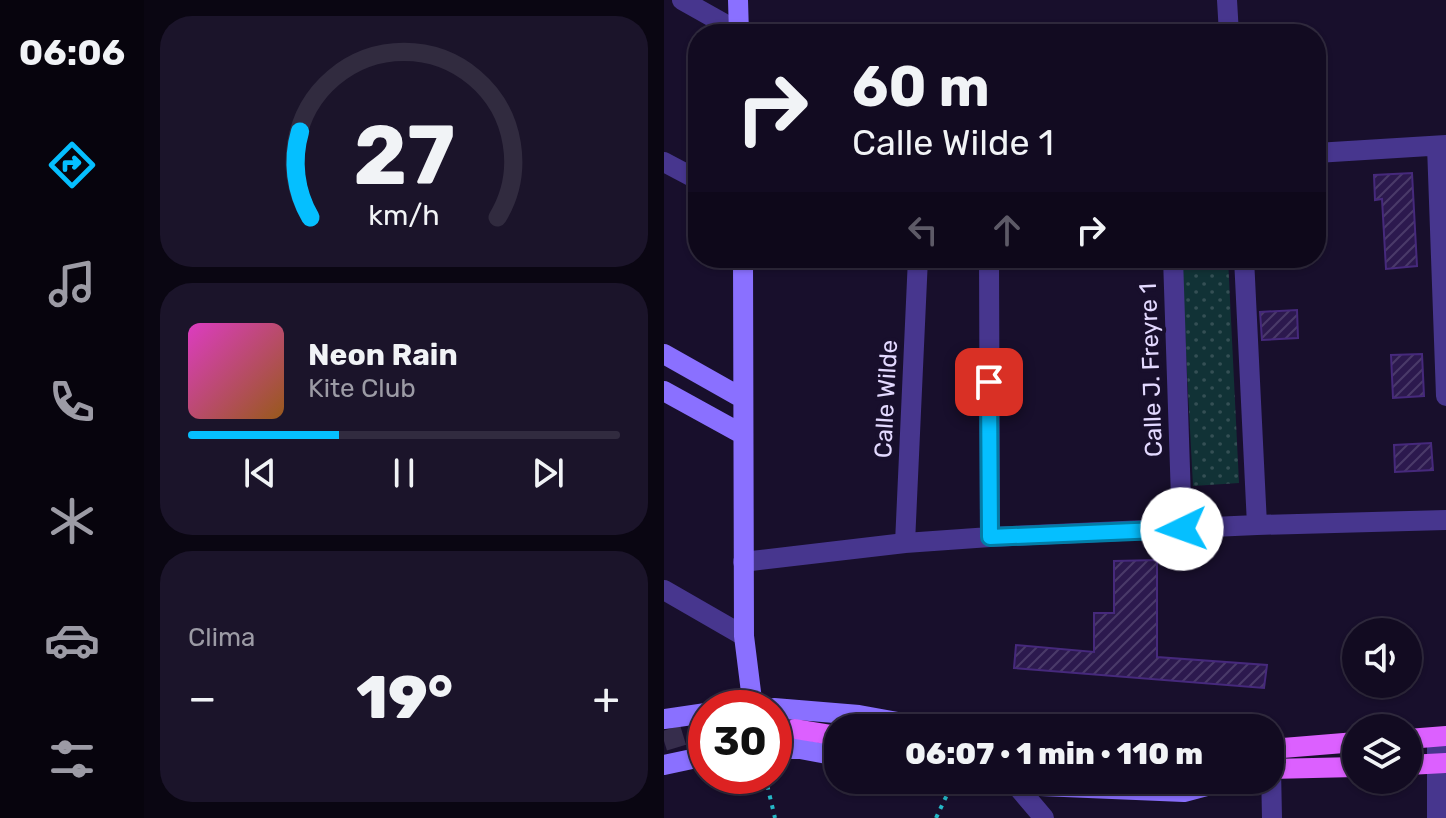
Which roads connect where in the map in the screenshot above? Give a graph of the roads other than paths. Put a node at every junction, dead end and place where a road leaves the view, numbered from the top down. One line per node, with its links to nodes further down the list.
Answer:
1 (682, 0): 4 (street)
2 (738, 0): 5 (main road)
3 (1227, 0): 6 (street)
4 (723, 24)
5 (739, 24)
6 (1228, 24)
7 (1442, 146): 8 (street); 18 (street)
8 (1326, 152)
9 (664, 162): 10 (street)
10 (688, 175)
11 (743, 268): 19 (main road)
12 (918, 268): 25 (street, Calle Wilde)
13 (989, 268): 24 (street)
14 (1174, 268): 23 (street, Calle J. Freyre 1)
15 (1244, 268): 22 (street)
16 (664, 354): 19 (main road)
17 (664, 391): 20 (main road)
18 (1446, 396)
19 (742, 398): 20 (main road)
20 (742, 434): 26 (main road)
21 (1446, 520): 22 (street)
22 (1247, 531): 23 (street)
23 (1194, 534): 24 (street)
24 (990, 537): 25 (street)
25 (905, 543): 26 (street)
26 (743, 562): 28 (main road)
27 (664, 590): 28 (street)
28 (744, 636): 29 (main road)
29 (752, 690)
30 (792, 709): 31 (main road)
31 (847, 714)
32 (688, 716): 33 (main road)
33 (664, 719)
34 (795, 729): 35 (main road)
35 (824, 734)
36 (1441, 736): 42 (street)
37 (1342, 743): 38 (main road)
38 (1284, 747)
39 (792, 749): 40 (main road)
40 (824, 753)
41 (688, 760): 43 (main road)
42 (1441, 764): 50 (street)
43 (664, 765)
44 (1342, 767): 45 (main road)
45 (1284, 769)
46 (1024, 794): 48 (street)
47 (1271, 794): 49 (street)
48 (1044, 818)
49 (1272, 818)
50 (1437, 818)

